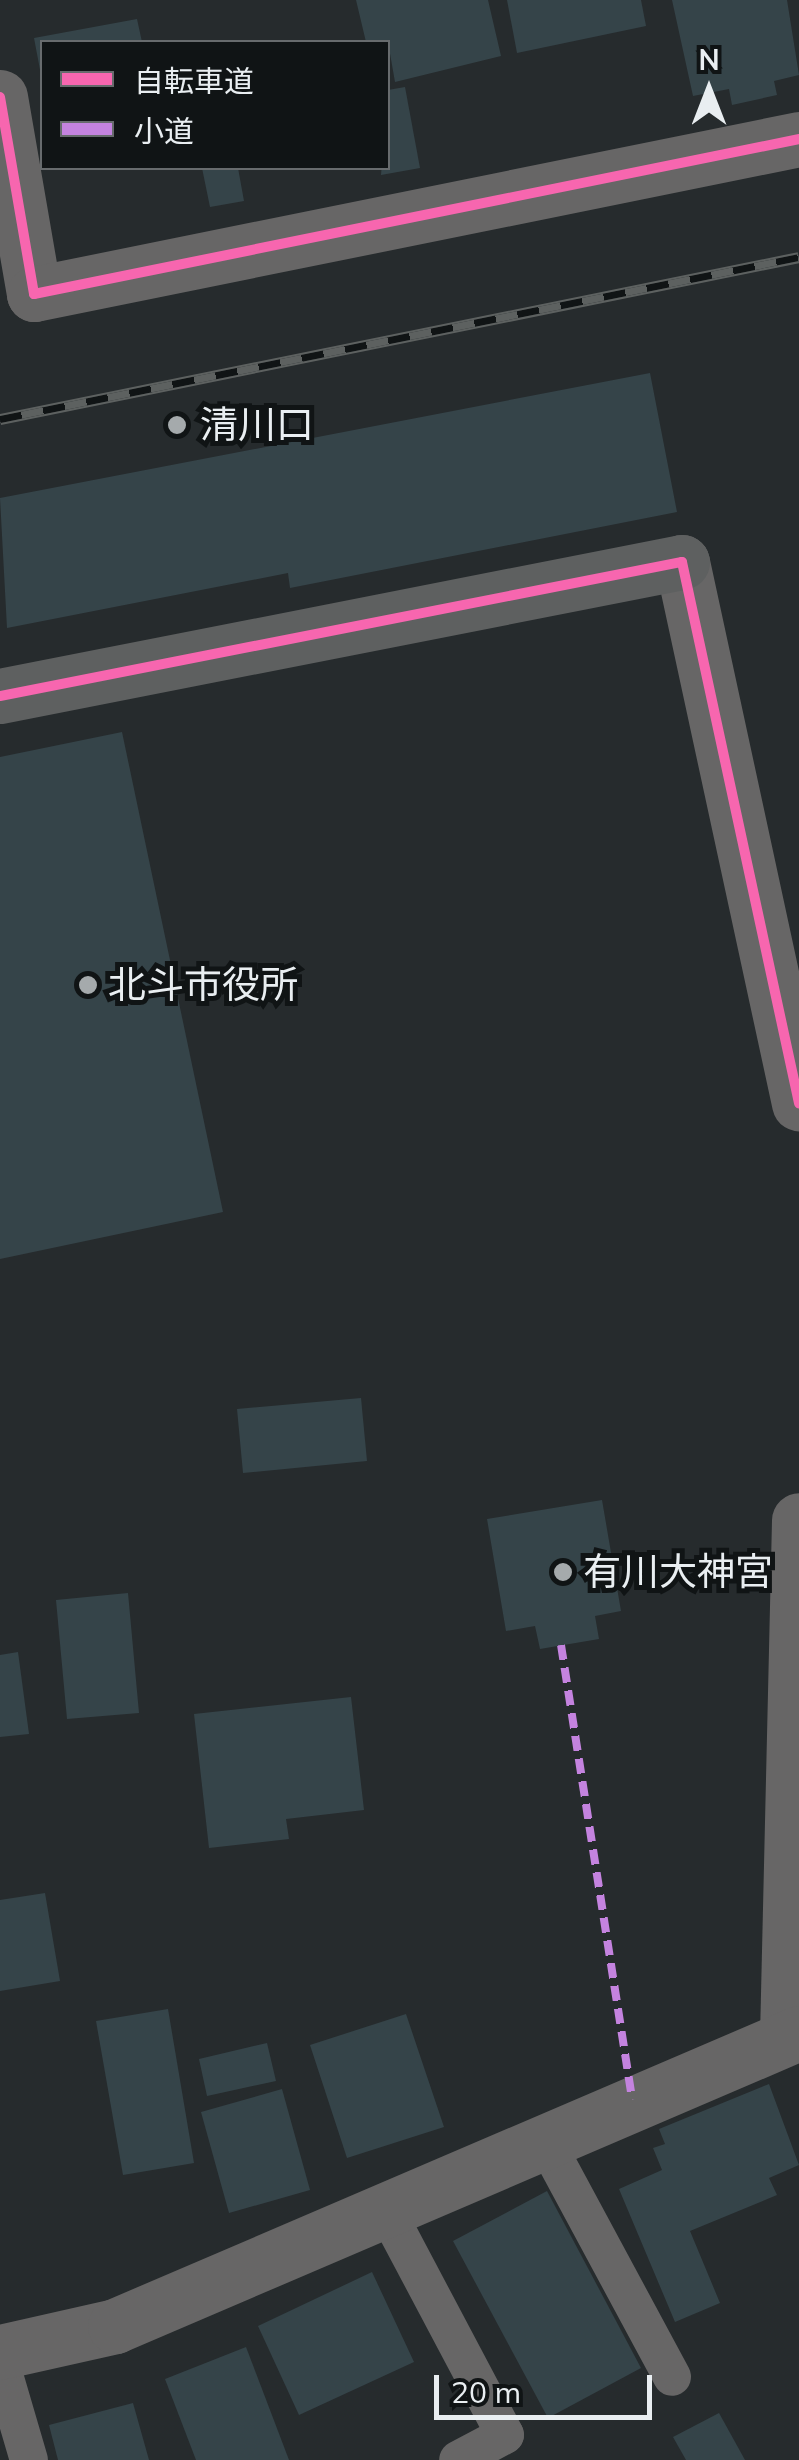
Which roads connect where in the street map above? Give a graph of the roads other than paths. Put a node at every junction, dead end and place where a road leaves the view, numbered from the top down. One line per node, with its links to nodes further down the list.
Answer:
1 (0, 97): 2 (street)
2 (799, 139)
3 (0, 696): 4 (street)
4 (799, 1103)
5 (799, 1520): 6 (street)
6 (793, 2035): 7 (street)
7 (544, 2139): 8 (street); 11 (lane)
8 (388, 2212): 9 (street); 13 (lane)
9 (0, 2352)
10 (0, 2362): 12 (lane)
11 (672, 2376)
12 (29, 2460)
13 (458, 2460)

